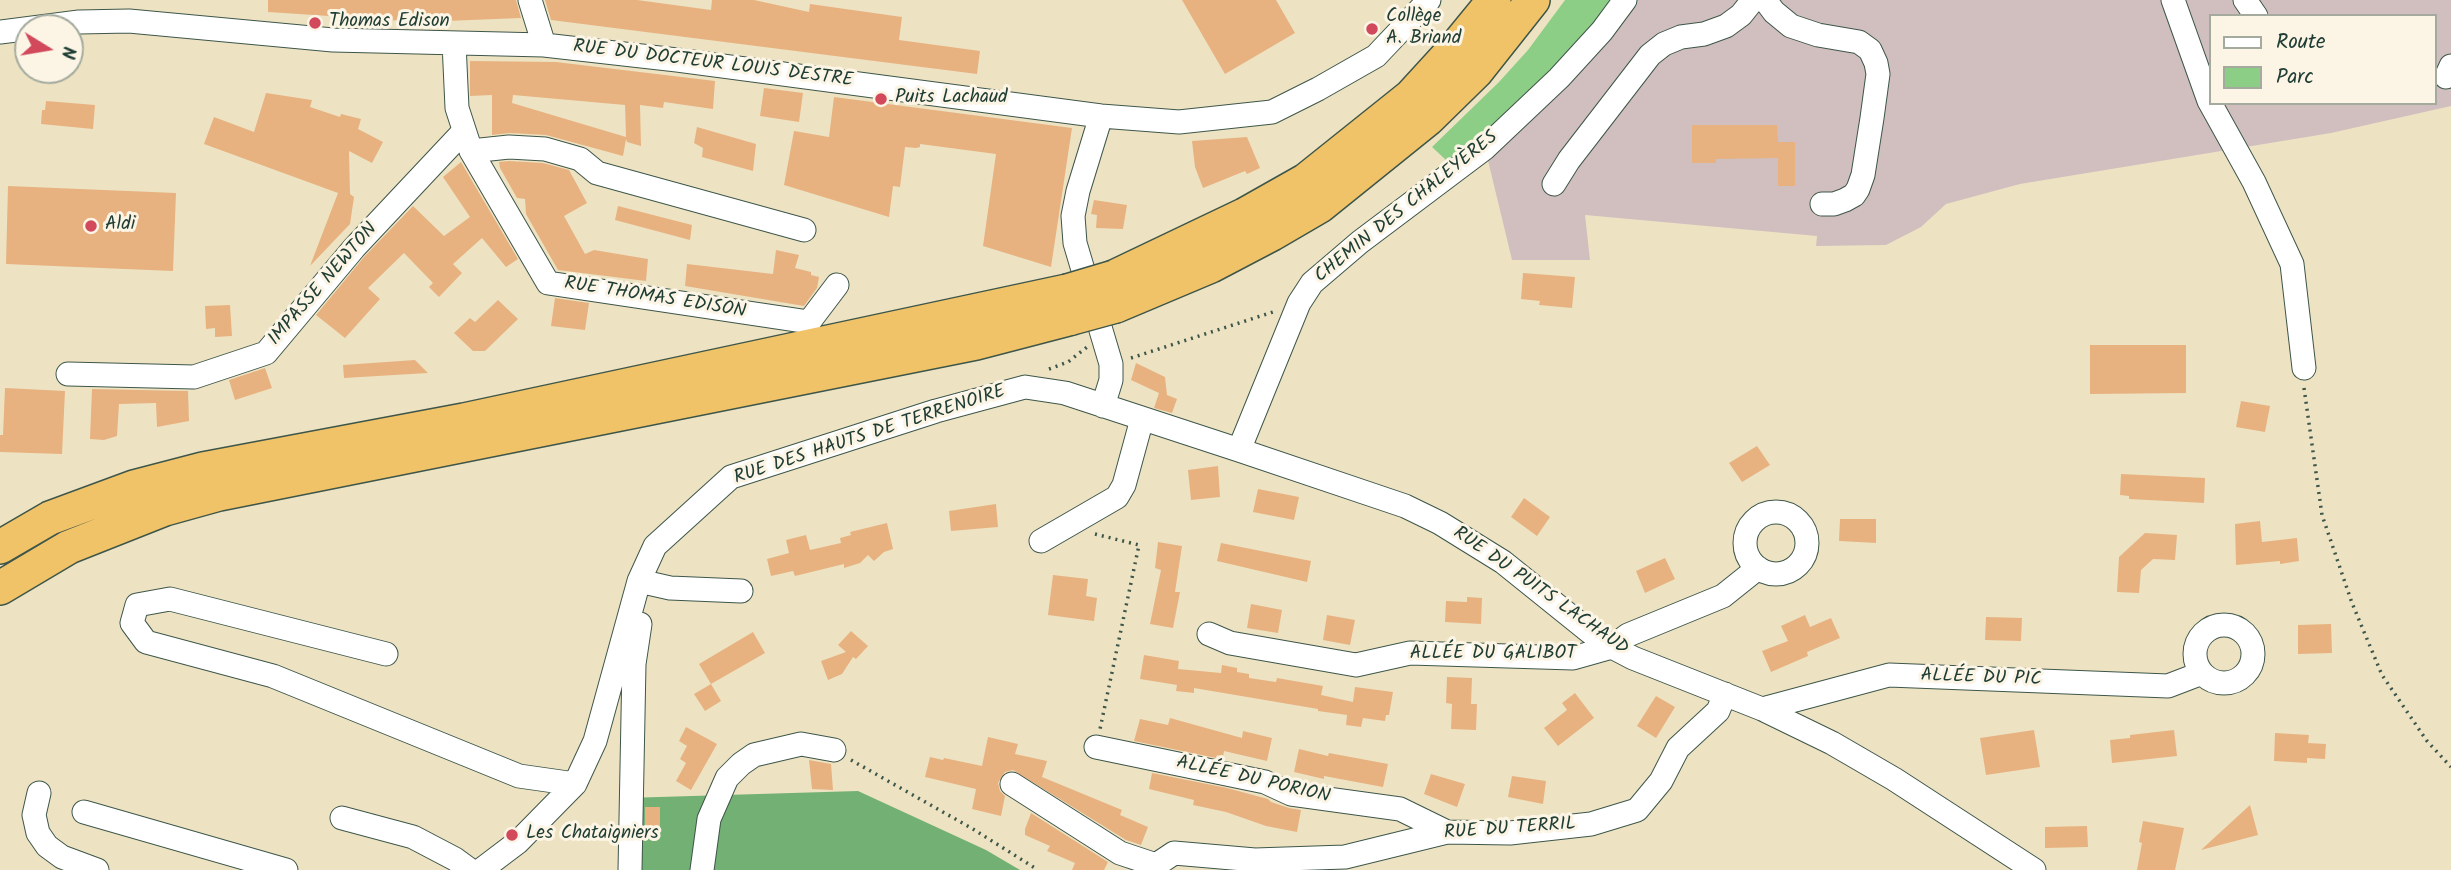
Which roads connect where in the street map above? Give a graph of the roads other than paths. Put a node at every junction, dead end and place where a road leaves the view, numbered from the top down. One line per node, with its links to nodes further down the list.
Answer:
1 (530, 0): 11 (street)
2 (1429, 0): 14 (street, RUE DU DOCTEUR LOUIS DESTRE)
3 (1494, 0): 21 (highway)
4 (1533, 0): 21 (highway)
5 (1625, 0): 26 (street, CHEMIN DES CHALEYÈRES)
6 (1753, 0): 16 (street)
7 (1765, 0): 17 (street)
8 (2173, 0): 12 (street)
9 (0, 32): 10 (street, RUE DU DOCTEUR LOUIS DESTRE)
10 (454, 43): 11 (street, RUE DU DOCTEUR LOUIS DESTRE); 15 (street, RUE THOMAS EDISON)
11 (544, 45): 14 (street, RUE DU DOCTEUR LOUIS DESTRE)
12 (2210, 103)
13 (2211, 105): 22 (street)
14 (1101, 116): 21 (street)
15 (467, 141): 18 (street); 19 (street, RUE THOMAS EDISON); 23 (street, IMPASSE NEWTON)
16 (1554, 184)
17 (1822, 204)
18 (804, 230)
19 (837, 285)
20 (1070, 304): 21 (highway, bridge); 28 (highway); 31 (highway)
21 (1111, 306): 24 (street)
22 (2304, 368)
23 (68, 374)
24 (1103, 406): 25 (street, RUE DU PUITS LACHAUD); 30 (street, RUE DES HAUTS DE TERRENOIRE)
25 (1143, 419): 26 (street, RUE DU PUITS LACHAUD); 27 (street)
26 (1239, 450): 34 (street, RUE DU PUITS LACHAUD)
27 (1041, 541)
28 (0, 547)
29 (1758, 568): 34 (street, ALLÉE DU GALIBOT)
30 (639, 581): 32 (street); 42 (street, RUE DES HAUTS DE TERRENOIRE); 52 (street)
31 (0, 588)
32 (741, 592)
33 (1209, 634): 34 (street, ALLÉE DU GALIBOT)
34 (1612, 647): 37 (street, RUE DU PUITS LACHAUD)
35 (386, 654): 42 (street)
36 (2202, 673): 38 (street, ALLÉE DU PIC)
37 (1725, 694): 38 (street, RUE DU PUITS LACHAUD); 46 (street, RUE DU TERRIL)
38 (1762, 709): 54 (street, RUE DU PUITS LACHAUD)
39 (1096, 747): 46 (street, ALLÉE DU PORION)
40 (834, 750): 53 (street)
41 (1012, 783): 47 (street)
42 (575, 784): 51 (street, RUE DES HAUTS DE TERRENOIRE)
43 (39, 793): 48 (street)
44 (84, 813): 49 (street)
45 (342, 818): 50 (street)
46 (1447, 832): 47 (street, RUE DU TERRIL)
47 (1157, 868)
48 (97, 870)
49 (286, 870)
50 (470, 870)
51 (481, 870)
52 (630, 870)
53 (702, 870)
54 (2034, 870)

